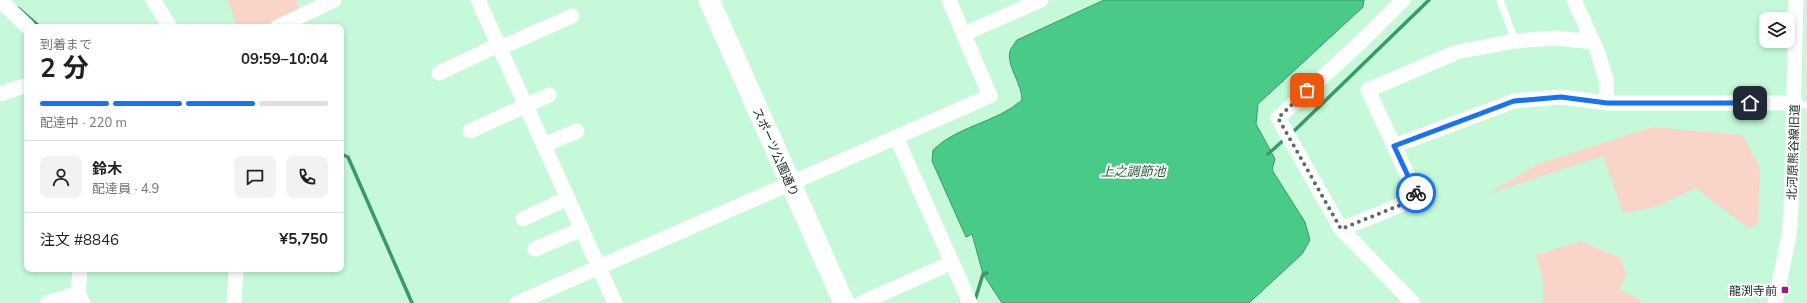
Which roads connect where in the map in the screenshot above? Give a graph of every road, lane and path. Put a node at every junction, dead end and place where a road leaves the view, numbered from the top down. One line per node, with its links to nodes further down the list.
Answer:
1 (0, 0): 13 (street)
2 (153, 0): 14 (street)
3 (334, 0): 15 (street)
4 (478, 0): 19 (street)
5 (709, 0): 32 (street, スポーツ公園通り)
6 (949, 0): 16 (street)
7 (1041, 0): 16 (street)
8 (1403, 0): 36 (street)
9 (1500, 0): 17 (lane)
10 (1574, 0): 18 (street)
11 (1796, 0): 25 (street, 北河原熊谷線旧道)
12 (572, 16): 19 (street)
13 (25, 24)
14 (168, 24)
15 (284, 24)
16 (964, 34): 29 (street)
17 (1514, 41): 18 (street); 31 (street)
18 (1593, 42): 24 (street)
19 (499, 47): 20 (street); 26 (street)
20 (438, 72)
21 (24, 86): 22 (street)
22 (0, 94)
23 (549, 95): 26 (street)
24 (1607, 103): 25 (street); 31 (street)
25 (1801, 104): 51 (street, 北河原熊谷線旧道)
26 (526, 106): 28 (street); 30 (street)
27 (576, 131): 30 (street)
28 (470, 132)
29 (896, 137): 32 (street); 49 (street)
30 (544, 145): 33 (street)
31 (1394, 146): 36 (street)
32 (791, 184): 38 (street); 47 (street, スポーツ公園通り)
33 (568, 198): 34 (street); 35 (street)
34 (523, 219)
35 (582, 229): 37 (street); 38 (street)
36 (1341, 229): 50 (street)
37 (536, 249)
38 (599, 267): 45 (street); 46 (street)
39 (942, 267): 48 (street)
40 (80, 272): 42 (street)
41 (236, 272): 44 (street)
42 (81, 298): 43 (street)
43 (47, 303)
44 (234, 303)
45 (517, 303)
46 (615, 303)
47 (844, 303)
48 (861, 303)
49 (970, 303)
50 (1413, 303)
51 (1775, 303)

